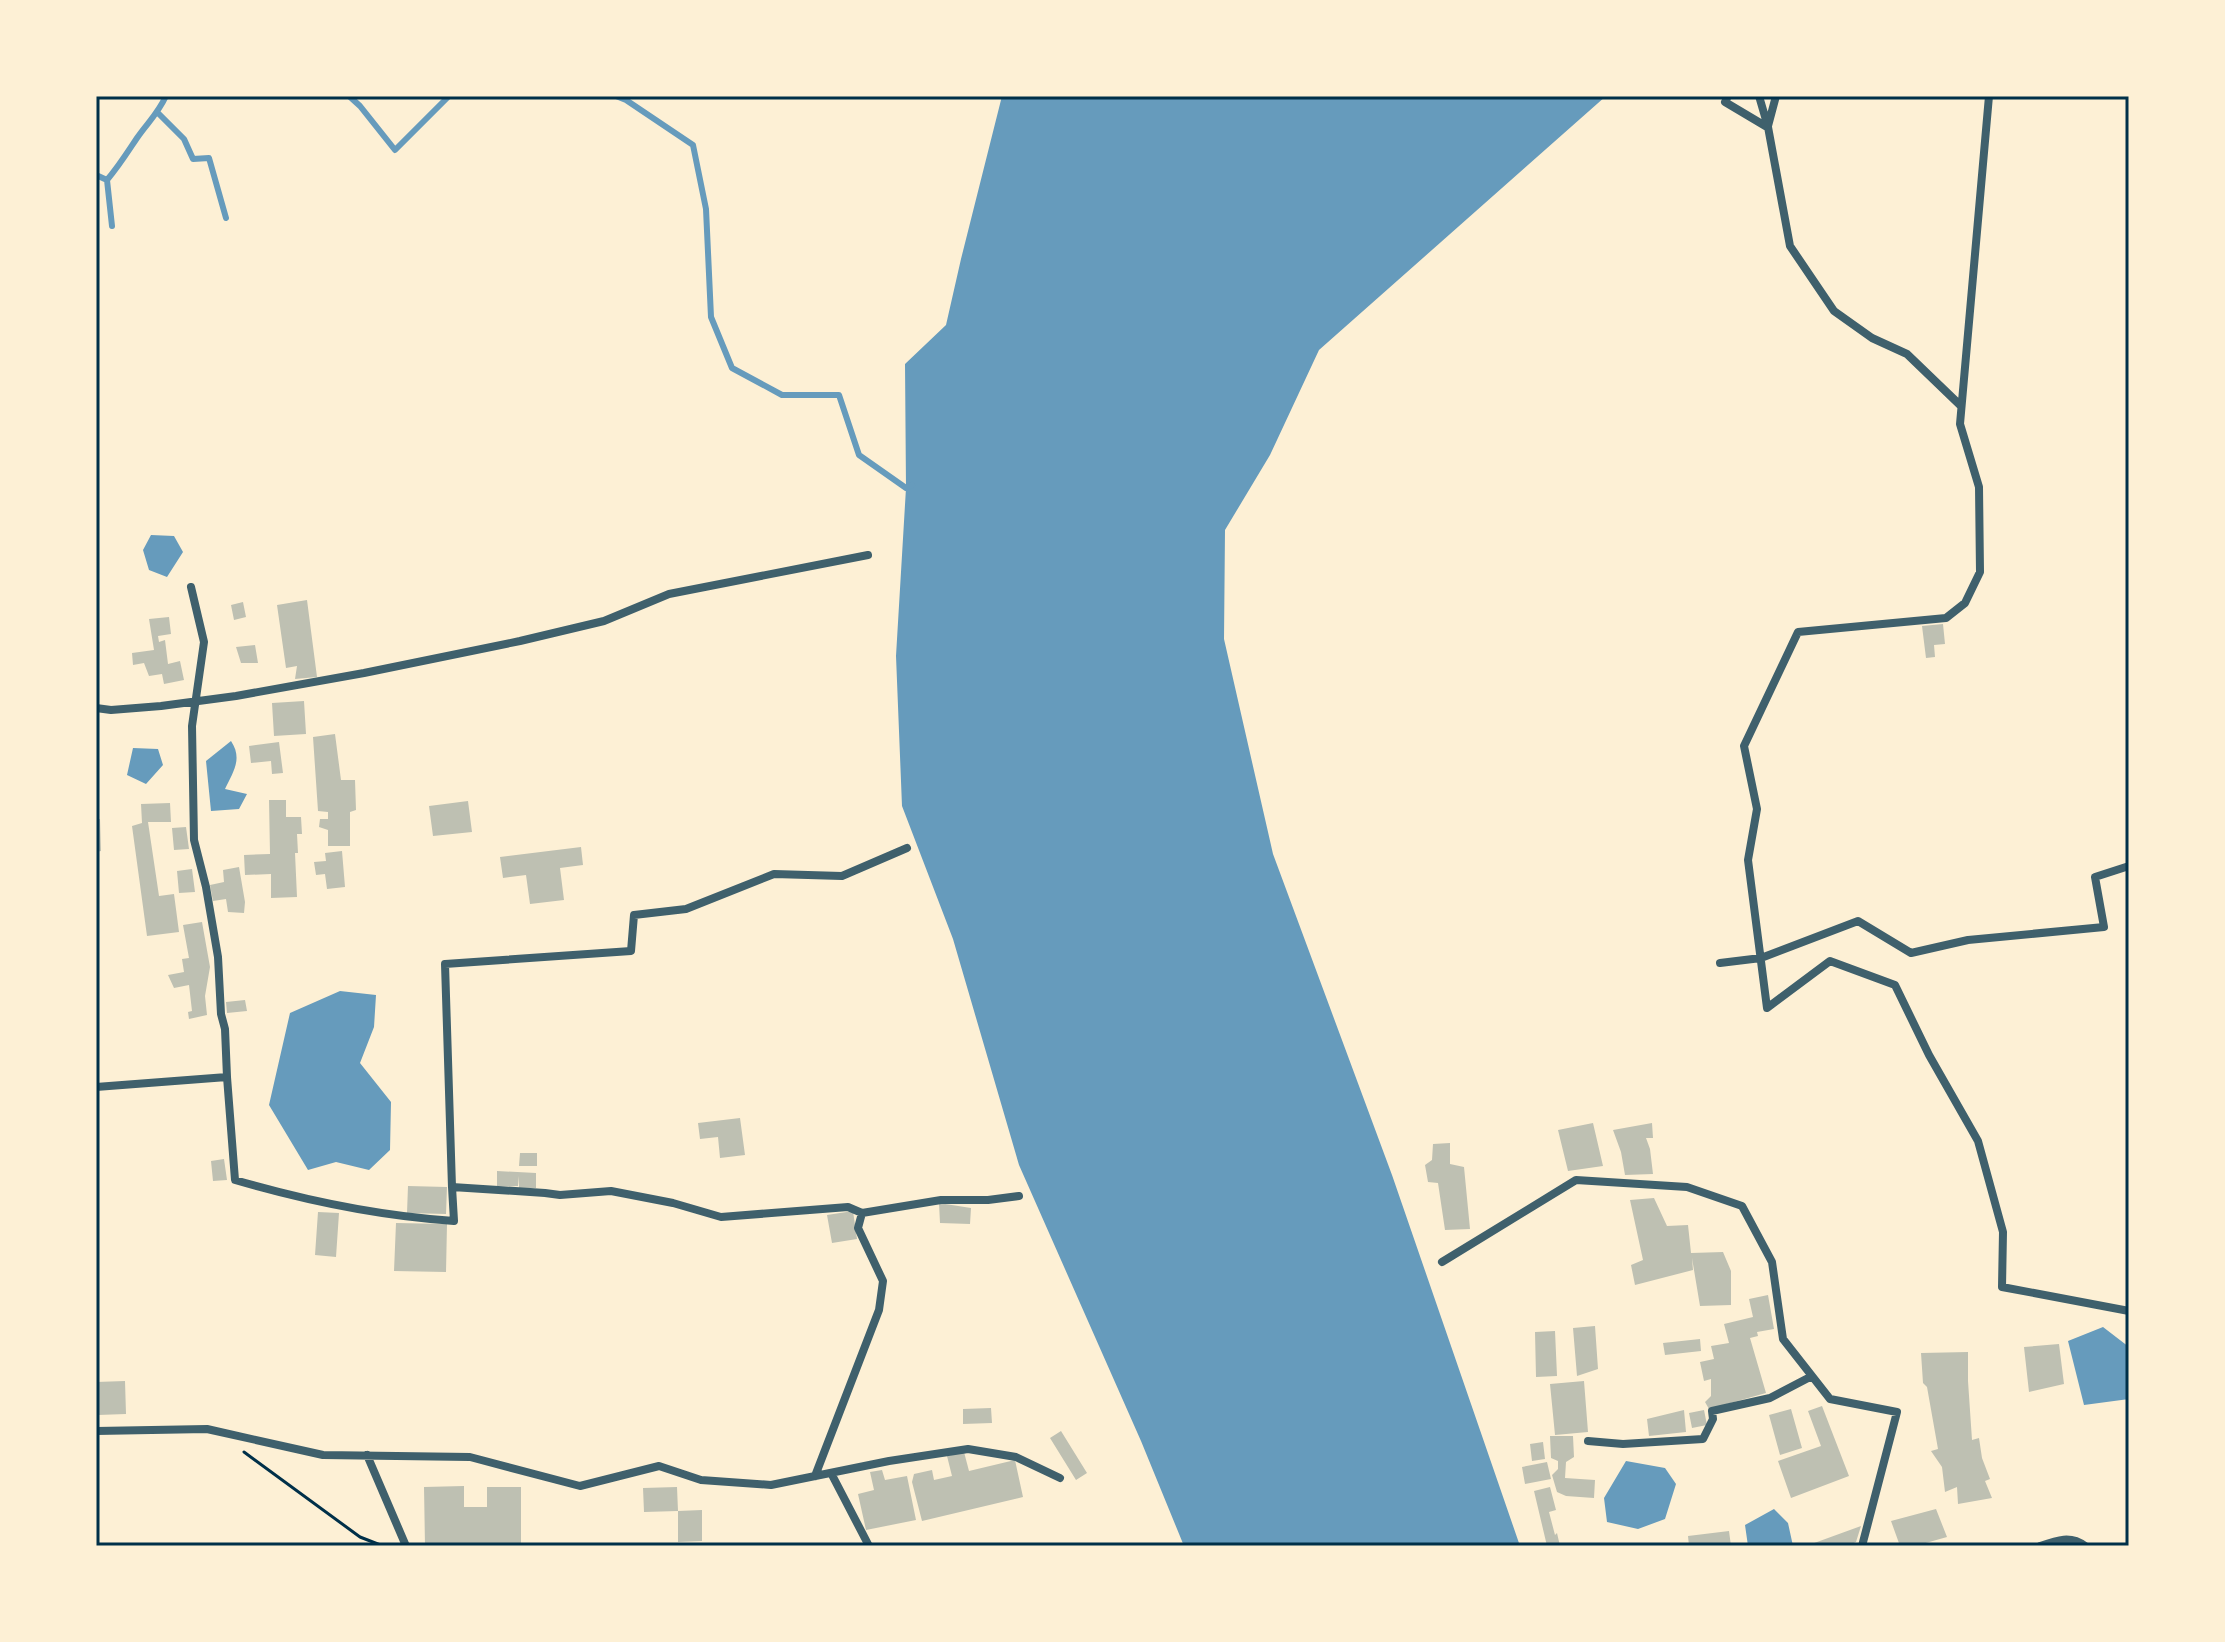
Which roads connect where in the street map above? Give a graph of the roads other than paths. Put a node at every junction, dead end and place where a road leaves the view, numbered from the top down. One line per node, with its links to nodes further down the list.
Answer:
1 (1728, 96): 5 (street)
2 (1759, 96): 5 (street)
3 (1776, 96): 5 (street)
4 (1989, 96): 6 (street)
5 (1768, 127): 6 (street)
6 (1961, 406): 13 (street)
7 (868, 555): 9 (street)
8 (191, 587): 9 (street)
9 (196, 701): 10 (street); 15 (street)
10 (96, 708)
11 (907, 848): 17 (street)
12 (2129, 866): 13 (street)
13 (1761, 958): 14 (street); 21 (street)
14 (1720, 963)
15 (227, 1077): 16 (street); 17 (street)
16 (96, 1087)
17 (452, 1187): 19 (street)
18 (1019, 1196): 19 (street)
19 (862, 1213): 27 (street)
20 (1442, 1262): 22 (street)
21 (2129, 1311)
22 (1812, 1376): 24 (street); 31 (street)
23 (96, 1431): 25 (street)
24 (1588, 1441)
25 (367, 1455): 27 (street); 29 (street)
26 (831, 1473): 27 (street); 28 (street); 30 (street)
27 (815, 1476)
28 (1060, 1478)
29 (406, 1546)
30 (869, 1546)
31 (1862, 1546)
32 (2040, 1546): 33 (street)
33 (2085, 1546)

